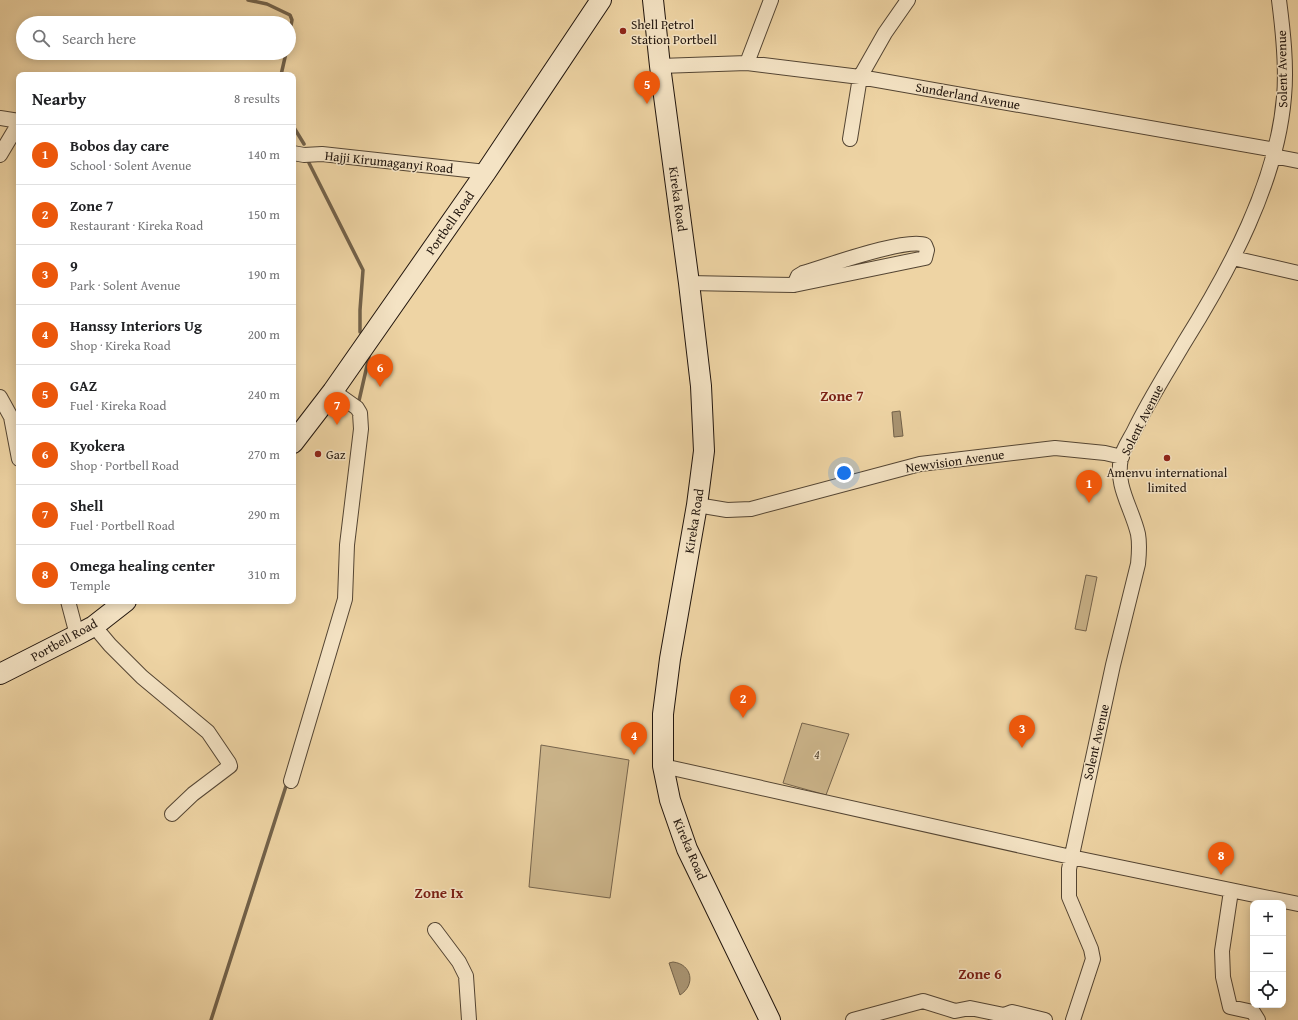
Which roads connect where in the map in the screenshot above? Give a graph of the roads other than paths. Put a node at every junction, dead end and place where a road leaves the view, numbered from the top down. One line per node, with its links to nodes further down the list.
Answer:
1 (601, 0): 17 (main road, Portbell Road)
2 (653, 0): 7 (main road, Kireka Road)
3 (771, 0): 6 (street)
4 (908, 0): 8 (street)
5 (1279, 0): 13 (street, Solent Avenue)
6 (747, 63): 7 (street, Sunderland Avenue); 8 (street, Sunderland Avenue)
7 (660, 66): 22 (main road, Kireka Road)
8 (860, 77): 12 (street); 13 (street, Sunderland Avenue)
9 (0, 118): 10 (street)
10 (16, 121)
11 (16, 127): 15 (street)
12 (850, 139)
13 (1274, 153): 16 (street, Sunderland Avenue); 19 (street, Solent Avenue)
14 (296, 154): 17 (street, Hajji Kirumaganyi Road)
15 (0, 155)
16 (1298, 161)
17 (486, 172): 24 (main road, Portbell Road)
18 (868, 254): 20 (street); 20 (street); 23 (street)
19 (1233, 258): 21 (street); 29 (street, Solent Avenue)
20 (871, 269): 23 (street)
21 (1298, 273)
22 (689, 283): 23 (street); 30 (main road, Kireka Road)
23 (794, 285)
24 (333, 391): 27 (main road, Portbell Road); 36 (street)
25 (0, 397): 26 (street)
26 (6, 424): 28 (street)
27 (296, 438)
28 (16, 451)
29 (1122, 456): 30 (street, Newvision Avenue); 38 (street, Solent Avenue)
30 (697, 505): 35 (main road, Kireka Road)
31 (70, 604): 33 (street)
32 (122, 604): 33 (main road, Portbell Road)
33 (85, 631): 34 (main road, Portbell Road); 37 (street)
34 (0, 674)
35 (663, 766): 38 (street); 43 (main road, Kireka Road)
36 (291, 781)
37 (172, 814)
38 (1070, 857): 39 (street); 46 (street, Solent Avenue)
39 (1231, 891): 40 (street); 47 (street)
40 (1298, 904)
41 (435, 930): 42 (street)
42 (469, 1020)
43 (770, 1020)
44 (853, 1020): 45 (street)
45 (1046, 1020)
46 (1073, 1020)
47 (1258, 1020)

